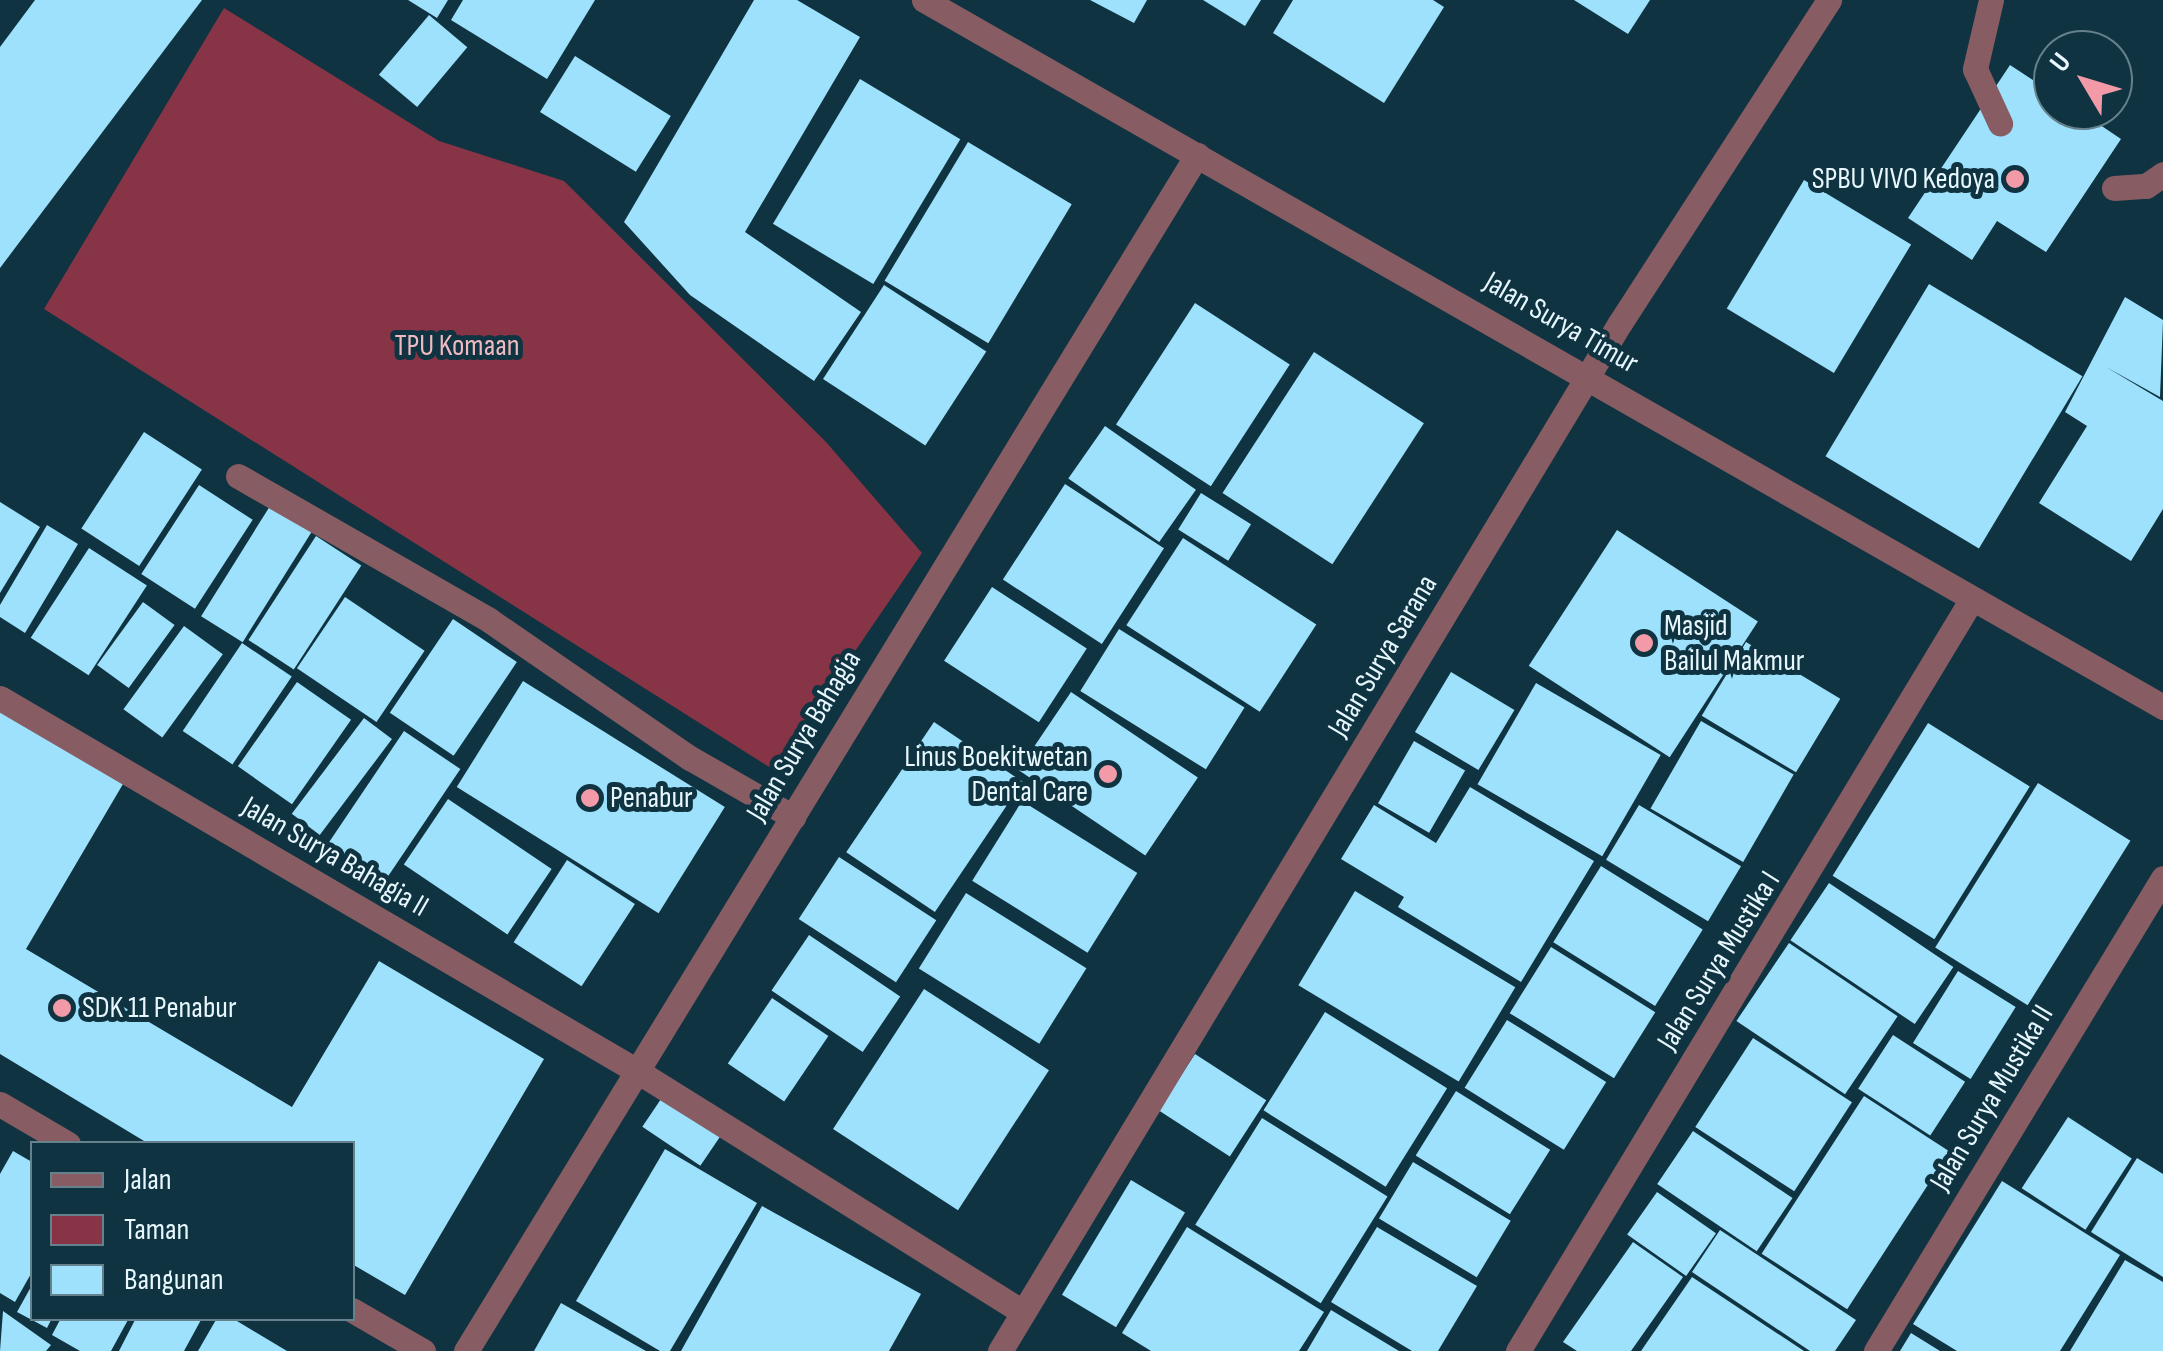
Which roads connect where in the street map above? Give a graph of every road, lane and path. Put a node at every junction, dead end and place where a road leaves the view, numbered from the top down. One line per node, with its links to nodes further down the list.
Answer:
1 (924, 0): 5 (street, Jalan Surya Timur)
2 (1829, 0): 8 (street, Jalan Surya Sarana)
3 (1991, 0): 4 (street)
4 (2000, 123)
5 (1197, 156): 8 (street, Jalan Surya Timur); 13 (street, Jalan Surya Bahagia)
6 (2163, 174): 7 (street)
7 (2114, 188)
8 (1591, 376): 10 (street, Jalan Surya Timur); 19 (street, Jalan Surya Sarana)
9 (238, 476): 13 (street)
10 (1970, 602): 12 (street, Jalan Surya Timur); 23 (street, Jalan Surya Mustika I)
11 (0, 698): 15 (street, Jalan Surya Bahagia II)
12 (2163, 707)
13 (792, 817): 15 (street, Jalan Surya Bahagia)
14 (2163, 878): 24 (street, Jalan Surya Mustika II)
15 (637, 1072): 19 (street, Jalan Surya Bahagia II); 21 (street, Jalan Surya Bahagia)
16 (0, 1104): 17 (street)
17 (63, 1141)
18 (355, 1312): 20 (street)
19 (1023, 1312): 22 (street, Jalan Surya Sarana)
20 (423, 1351)
21 (466, 1351)
22 (1000, 1351)
23 (1518, 1351)
24 (1876, 1351)

